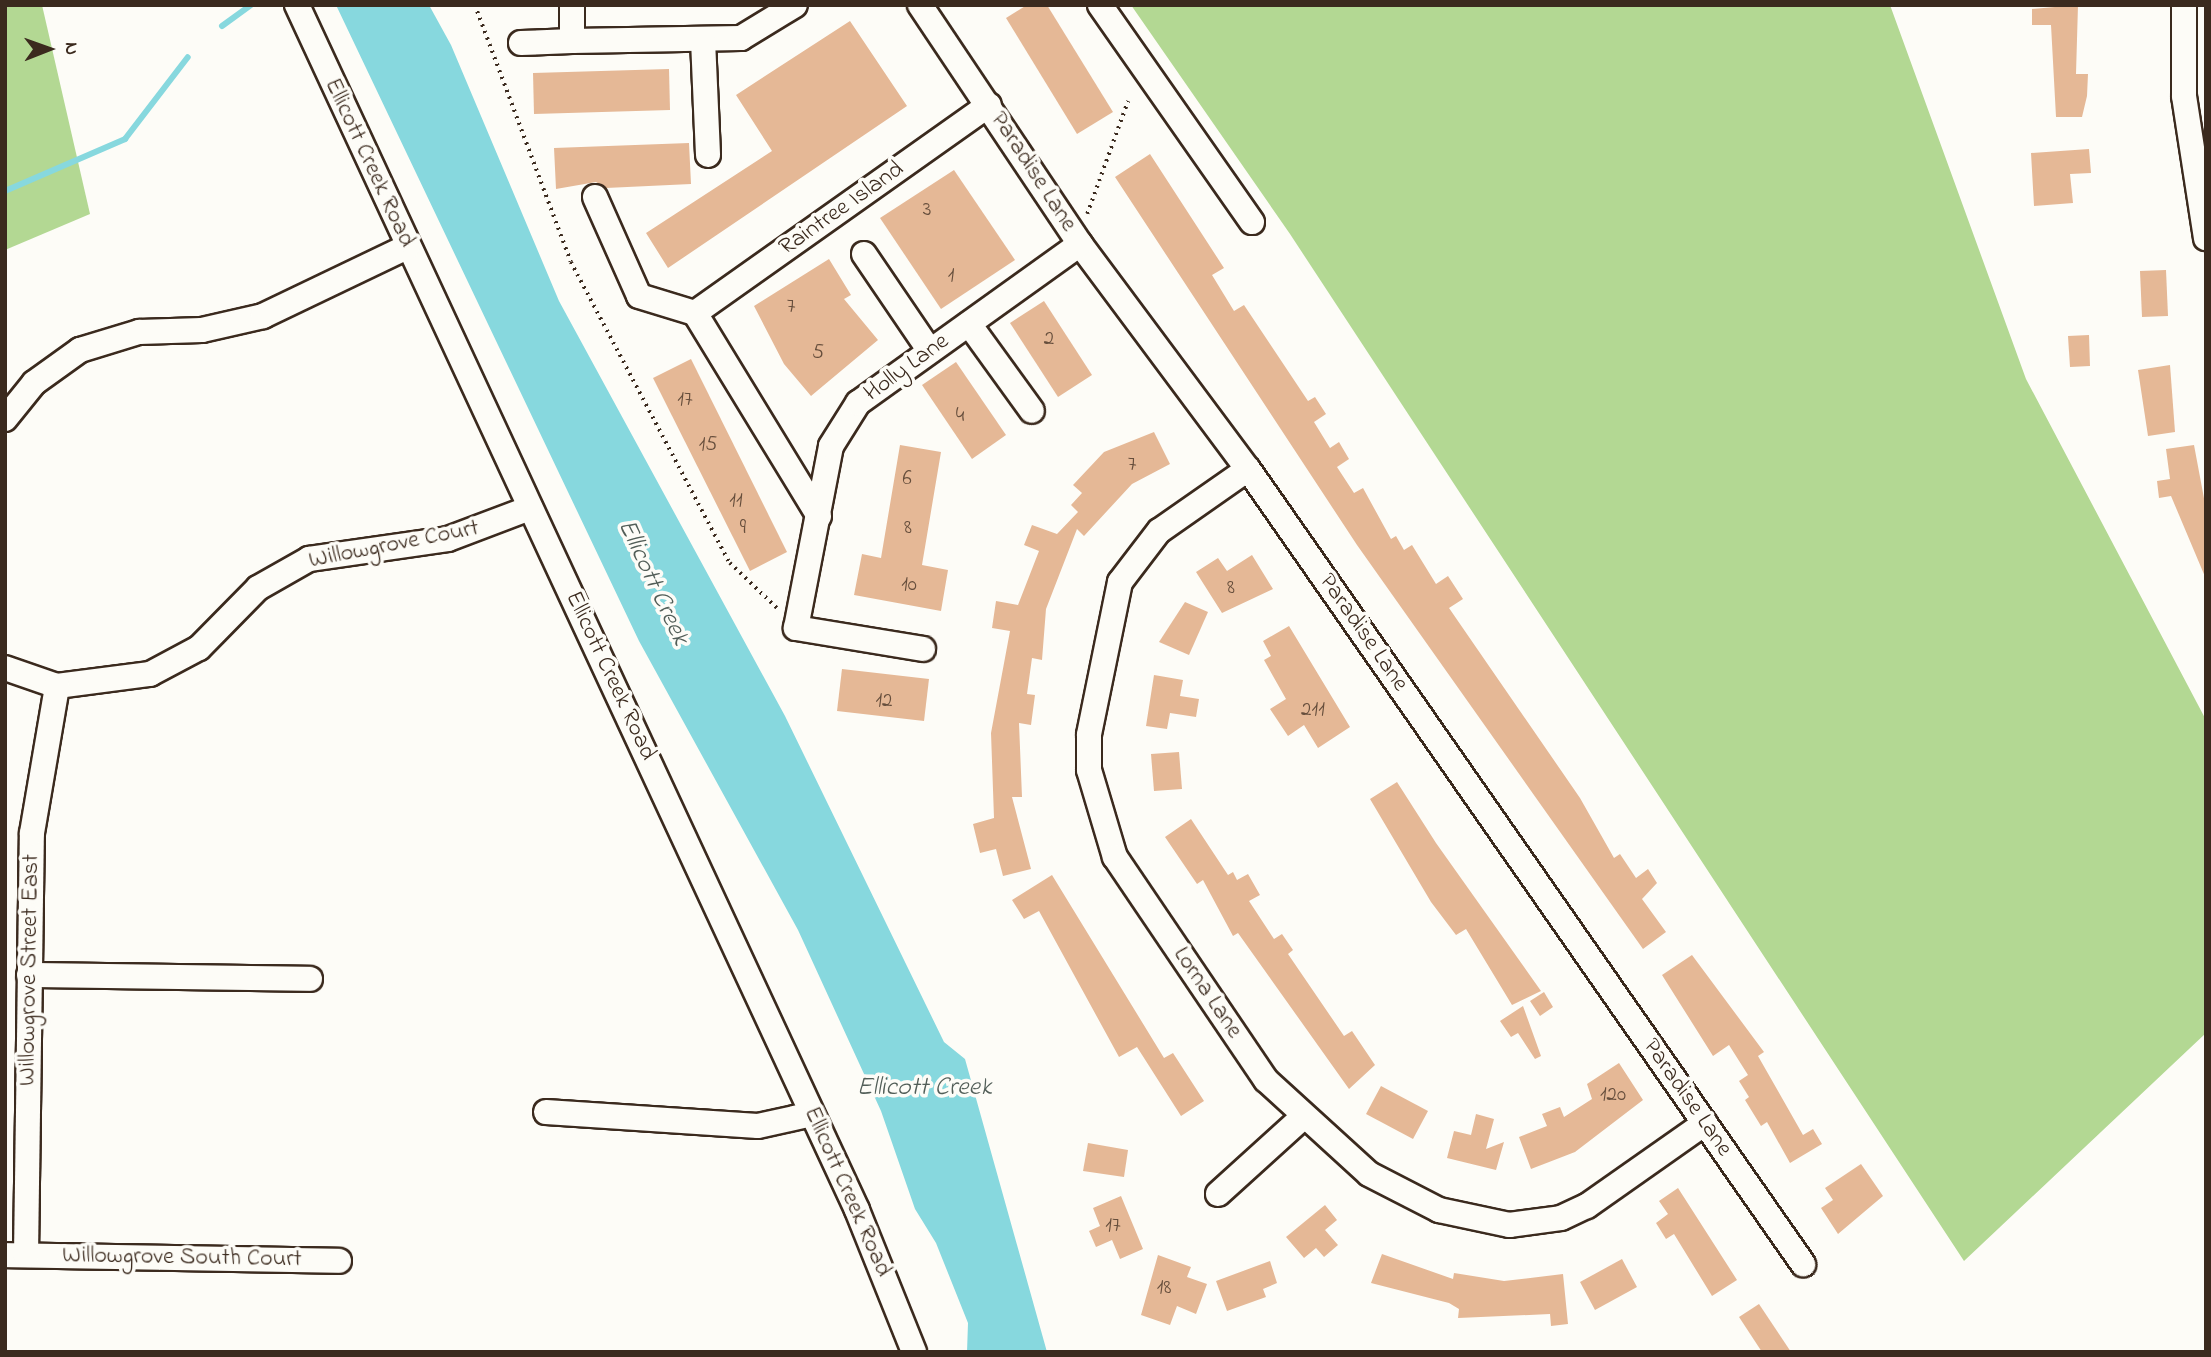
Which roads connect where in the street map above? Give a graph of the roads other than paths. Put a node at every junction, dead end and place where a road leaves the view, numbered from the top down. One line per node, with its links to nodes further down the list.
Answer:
1 (297, 5): 16 (street, Ellicott Creek Road)
2 (572, 5): 8 (street)
3 (795, 5): 7 (street)
4 (920, 5): 10 (street, Paradise Lane)
5 (1100, 5): 13 (street)
6 (2183, 5): 14 (street)
7 (703, 40): 8 (street); 11 (street)
8 (572, 41): 9 (street)
9 (522, 43)
10 (989, 105): 15 (street, Paradise Lane); 18 (street, Raintree Island)
11 (708, 155)
12 (595, 197): 18 (street)
13 (1252, 222)
14 (2206, 238)
15 (1080, 244): 19 (street, Holly Lane); 23 (street, Paradise Lane)
16 (407, 247): 22 (street); 24 (street, Ellicott Creek Road)
17 (864, 254): 20 (street)
18 (695, 313): 25 (street)
19 (969, 324): 20 (street, Holly Lane); 21 (street)
20 (930, 351): 25 (street, Holly Lane)
21 (1032, 411)
22 (5, 418)
23 (1248, 469): 33 (street, Lorna Lane); 34 (street, Paradise Lane)
24 (530, 508): 28 (street, Willowgrove Court); 32 (street, Ellicott Creek Road)
25 (819, 516): 26 (street, Holly Lane)
26 (923, 649)
27 (5, 668): 28 (street, Willowgrove Court)
28 (57, 686): 29 (street, Willowgrove Street East)
29 (29, 975): 30 (street); 36 (street, Willowgrove Street East)
30 (310, 979)
31 (546, 1112): 32 (street)
32 (813, 1114): 39 (street, Ellicott Creek Road)
33 (1303, 1117): 34 (street, Lorna Lane); 35 (street)
34 (1705, 1124): 38 (street, Paradise Lane)
35 (1218, 1194)
36 (15, 1255): 37 (street, Willowgrove South Court)
37 (339, 1261)
38 (1803, 1264)
39 (914, 1352)

